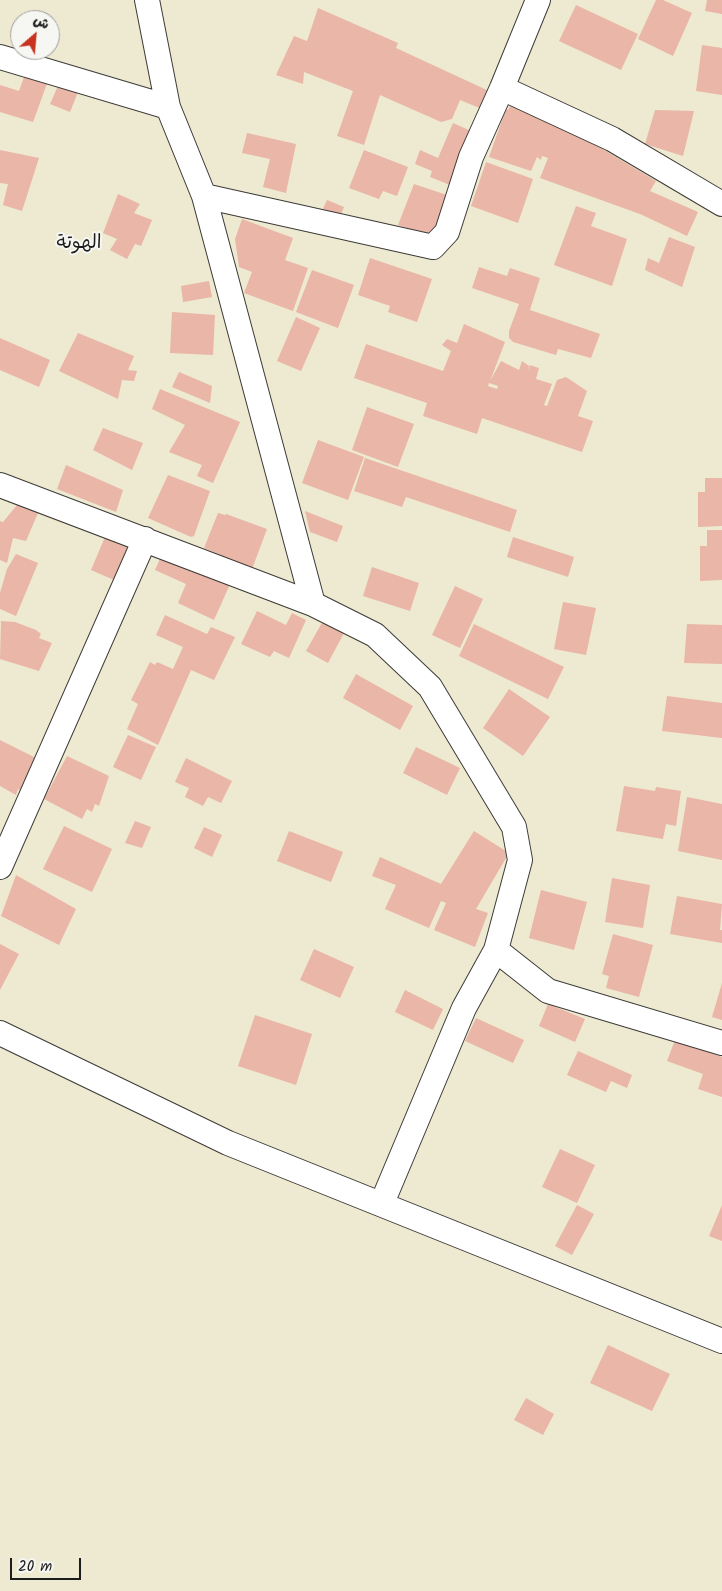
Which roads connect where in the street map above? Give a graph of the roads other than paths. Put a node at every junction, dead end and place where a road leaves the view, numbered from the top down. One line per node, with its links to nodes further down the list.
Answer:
1 (147, 0): 5 (street)
2 (538, 0): 4 (street)
3 (0, 57): 5 (street)
4 (502, 88): 6 (street); 7 (street)
5 (168, 107): 6 (street)
6 (204, 196): 10 (street)
7 (722, 204)
8 (0, 485): 9 (street)
9 (145, 538): 10 (street); 11 (street)
10 (313, 604): 12 (street)
11 (0, 868)
12 (496, 950): 14 (street); 15 (street)
13 (0, 1033): 15 (street)
14 (722, 1044)
15 (382, 1204): 16 (street)
16 (722, 1341)

